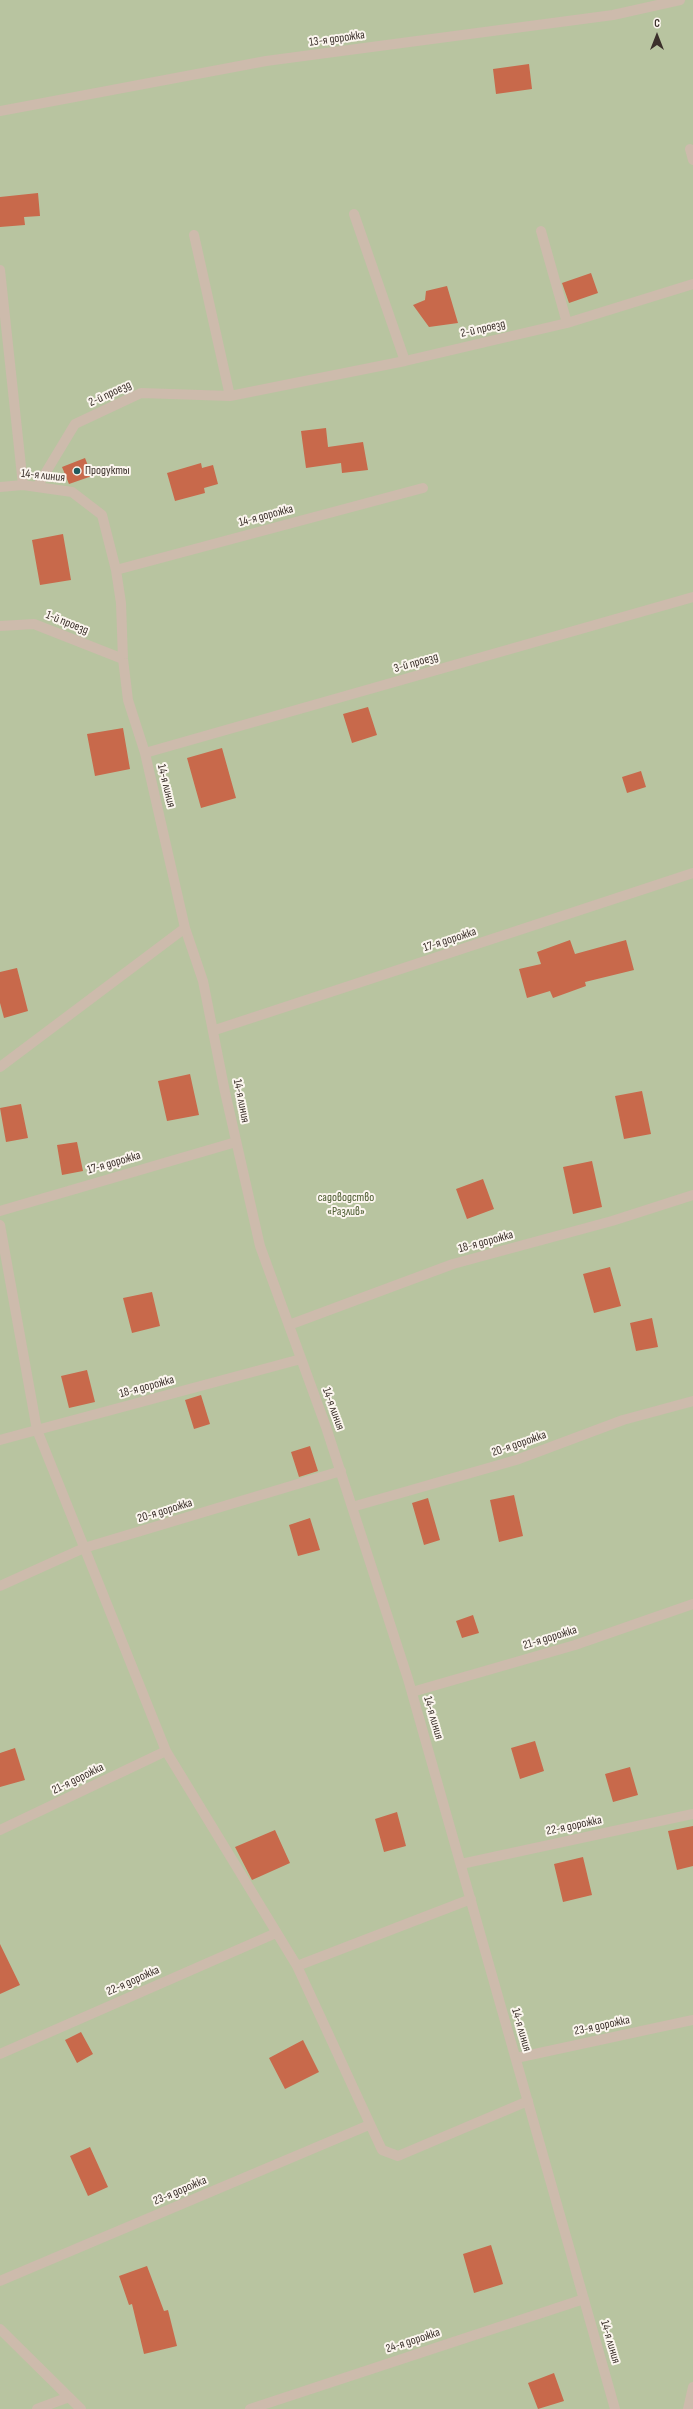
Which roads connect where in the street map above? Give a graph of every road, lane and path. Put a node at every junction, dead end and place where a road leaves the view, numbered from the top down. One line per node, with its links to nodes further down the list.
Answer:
1 (680, 0): 2 (street, 13-я дорожка)
2 (0, 111)
3 (690, 149): 4 (street)
4 (693, 160)
5 (354, 214): 11 (street)
6 (541, 231): 10 (street)
7 (194, 235): 12 (street)
8 (0, 270): 13 (street)
9 (693, 284): 10 (street, 2-й проезд)
10 (567, 323): 11 (street, 2-й проезд)
11 (405, 361): 12 (street, 2-й проезд)
12 (230, 396): 15 (street, 2-й проезд)
13 (24, 485): 14 (street, 14-я линия); 15 (street, 14-я линия)
14 (0, 487)
15 (37, 487): 17 (street, 14-я линия)
16 (423, 488): 17 (street, 14-я дорожка)
17 (116, 570): 20 (street, 14-я линия)
18 (693, 597): 21 (street, 3-й проезд)
19 (0, 626): 20 (street, 1-й проезд)
20 (123, 659): 21 (street, 14-я линия)
21 (145, 753): 23 (street, 14-я линия)
22 (693, 873): 24 (street, 17-я дорожка)
23 (185, 928): 24 (street, 14-я линия); 25 (street)
24 (215, 1030): 26 (street, 14-я линия)
25 (0, 1067)
26 (236, 1142): 28 (street, 17-я дорожка); 30 (street, 14-я линия)
27 (693, 1195): 30 (street, 18-я дорожка)
28 (0, 1211)
29 (0, 1225): 33 (street)
30 (289, 1325): 31 (street, 14-я линия)
31 (301, 1359): 33 (street, 18-я дорожка); 35 (street, 14-я линия)
32 (693, 1401): 36 (street, 20-я дорожка)
33 (37, 1430): 34 (street, 18-я дорожка); 37 (street)
34 (0, 1440)
35 (341, 1471): 36 (street, 14-я линия); 37 (street, 20-я дорожка)
36 (352, 1507): 40 (street, 14-я линия)
37 (84, 1548): 38 (street, 20-я дорожка); 41 (street)
38 (0, 1586)
39 (693, 1604): 40 (street, 21-я дорожка)
40 (412, 1692): 44 (street, 14-я линия)
41 (166, 1751): 43 (street, 21-я дорожка); 46 (street)
42 (693, 1814): 44 (street, 22-я дорожка)
43 (0, 1830)
44 (461, 1864): 45 (street, 14-я линия)
45 (471, 1899): 47 (street); 50 (street, 14-я линия)
46 (276, 1933): 47 (street); 49 (street, 22-я дорожка)
47 (297, 1966): 52 (street)
48 (693, 2020): 50 (street, 23-я дорожка)
49 (0, 2054)
50 (516, 2058): 51 (street, 14-я линия)
51 (528, 2101): 52 (street); 54 (street, 14-я линия)
52 (369, 2125): 53 (street, 23-я дорожка)
53 (0, 2281)
54 (584, 2299): 60 (street, 24-я дорожка); 61 (street, 14-я линия)
55 (0, 2329): 57 (street)
56 (693, 2387): 62 (street)
57 (69, 2397): 58 (street); 59 (street)
58 (37, 2409)
59 (81, 2409)
60 (250, 2409)
61 (615, 2409)
62 (688, 2409)

